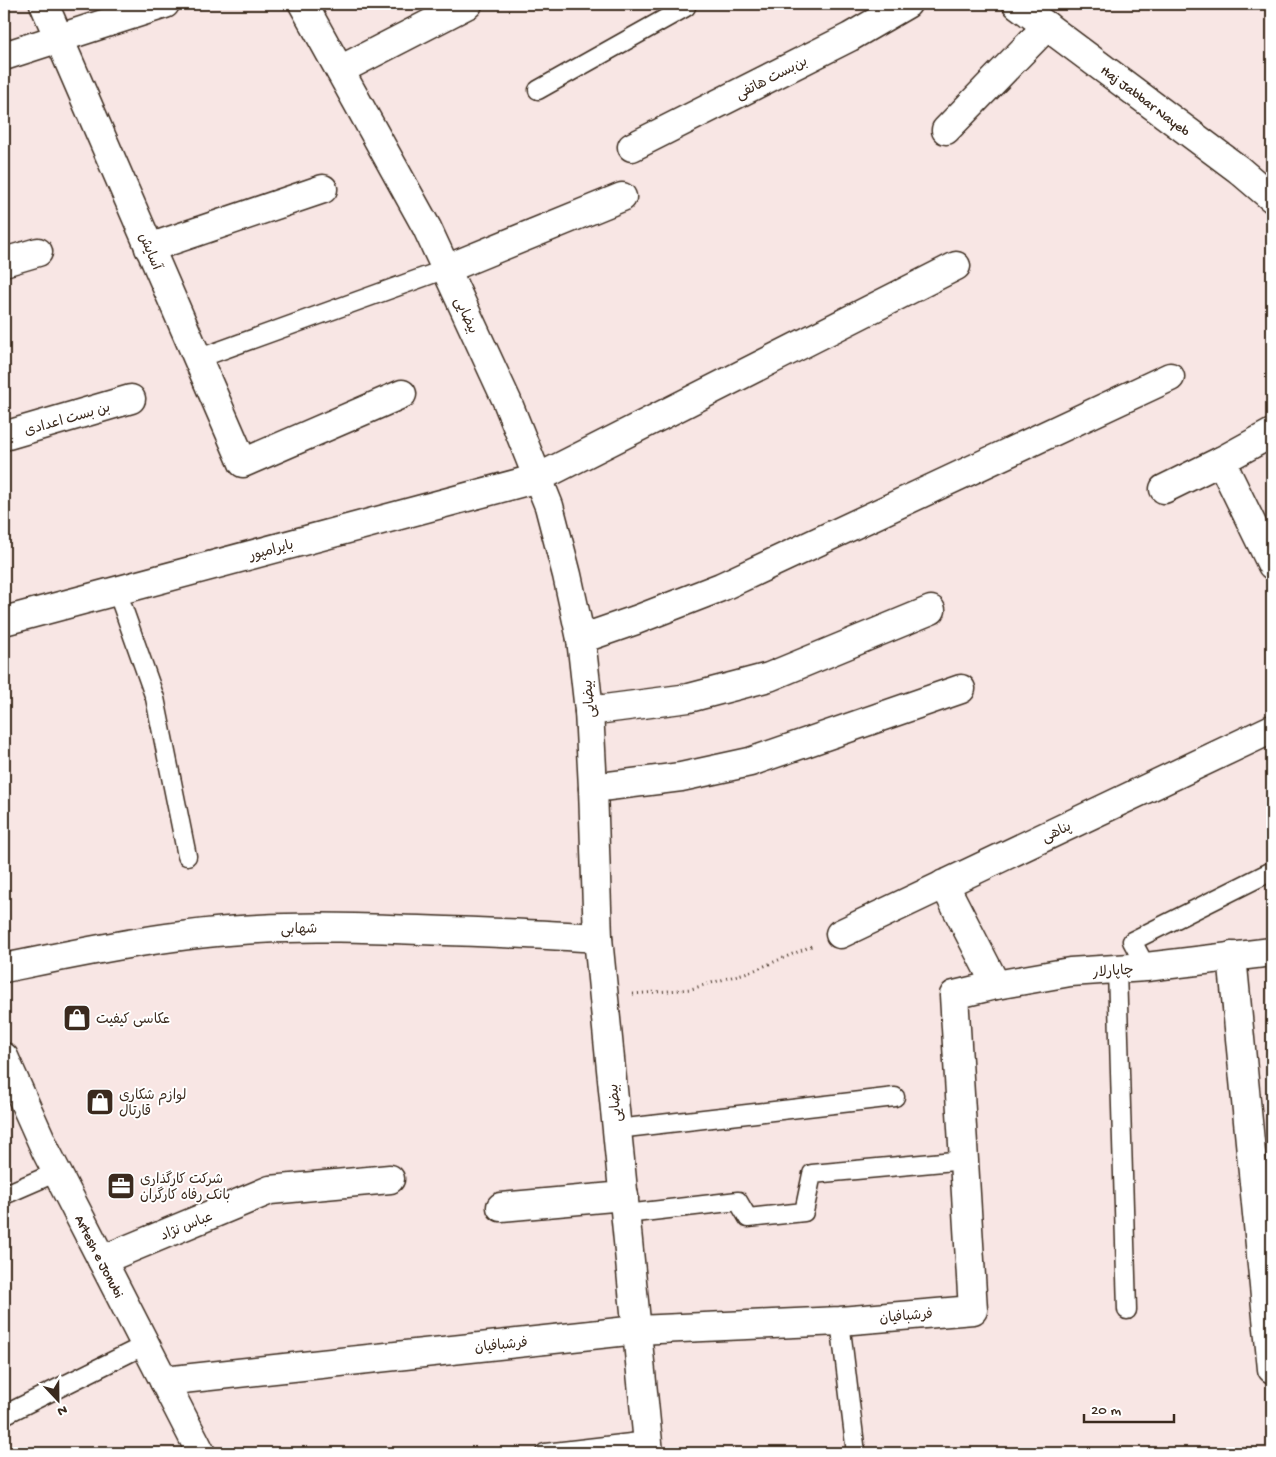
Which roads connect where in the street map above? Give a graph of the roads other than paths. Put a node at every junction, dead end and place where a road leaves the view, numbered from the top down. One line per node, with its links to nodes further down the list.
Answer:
1 (44, 4): 8 (street, آسایش)
2 (165, 4): 8 (street)
3 (303, 4): 10 (street, بیضایی)
4 (468, 4): 10 (street)
5 (685, 4): 11 (lane)
6 (908, 4): 13 (street, بن‌بست هاتفی)
7 (1032, 11): 12 (street); 16 (street, Haj Jabbar Nayeb)
8 (59, 39): 9 (street); 17 (street, آسایش)
9 (4, 56)
10 (340, 70): 21 (street, بیضایی)
11 (538, 90)
12 (946, 130)
13 (632, 147)
14 (323, 190): 17 (street)
15 (622, 197): 21 (street)
16 (1272, 198)
17 (149, 248): 22 (street, آسایش)
18 (38, 252): 19 (street)
19 (4, 262)
20 (956, 266): 29 (street, بایرامپور)
21 (446, 269): 22 (lane); 29 (street, بیضایی)
22 (197, 359): 24 (street, آسایش)
23 (1170, 377): 35 (street)
24 (402, 394)
25 (131, 399): 27 (street, بن بست اعدادی)
26 (1272, 433): 28 (street)
27 (4, 436)
28 (1221, 461): 30 (street); 31 (street)
29 (538, 478): 32 (street, بایرامپور); 35 (street, بیضایی)
30 (1164, 489)
31 (1272, 565)
32 (117, 591): 34 (street, بایرامپور); 40 (lane)
33 (931, 610): 37 (street)
34 (4, 621)
35 (581, 639): 37 (street, بیضایی)
36 (961, 689): 39 (street)
37 (589, 711): 39 (street, بیضایی)
38 (1272, 729): 42 (street, پناهی)
39 (593, 788): 44 (street, بیضایی)
40 (187, 856)
41 (1272, 871): 47 (lane)
42 (944, 884): 43 (street, پناهی); 50 (street)
43 (840, 934)
44 (598, 938): 48 (street, شهابی); 53 (street, بیضایی)
45 (1272, 952): 46 (street, چاپارلار)
46 (1232, 956): 47 (street, چاپارلار); 65 (street)
47 (1146, 967): 49 (street, چاپارلار)
48 (4, 968)
49 (1117, 970): 50 (street, چاپارلار); 61 (lane)
50 (996, 984): 54 (street, چاپارلار)
51 (4, 1057): 55 (street, Artesh e Jonubi)
52 (895, 1097): 53 (lane)
53 (617, 1129): 58 (street, بیضایی)
54 (965, 1160): 58 (lane); 62 (street, فرشبافیان)
55 (57, 1172): 57 (lane); 60 (street, Artesh e Jonubi)
56 (390, 1179): 60 (street, عباس نژاد)
57 (4, 1196)
58 (625, 1205): 59 (street); 63 (street, بیضایی)
59 (500, 1207)
60 (102, 1260): 64 (street, Artesh e Jonubi)
61 (1128, 1310)
62 (840, 1321): 63 (street, فرشبافیان); 71 (lane)
63 (638, 1330): 66 (street, فرشبافیان); 68 (street, بیضایی)
64 (145, 1345): 66 (street, Artesh e Jonubi); 67 (lane)
65 (1272, 1369)
66 (164, 1381): 69 (street, Artesh e Jonubi)
67 (4, 1415)
68 (649, 1447): 70 (lane)
69 (201, 1453)
70 (545, 1453)
71 (856, 1453)

